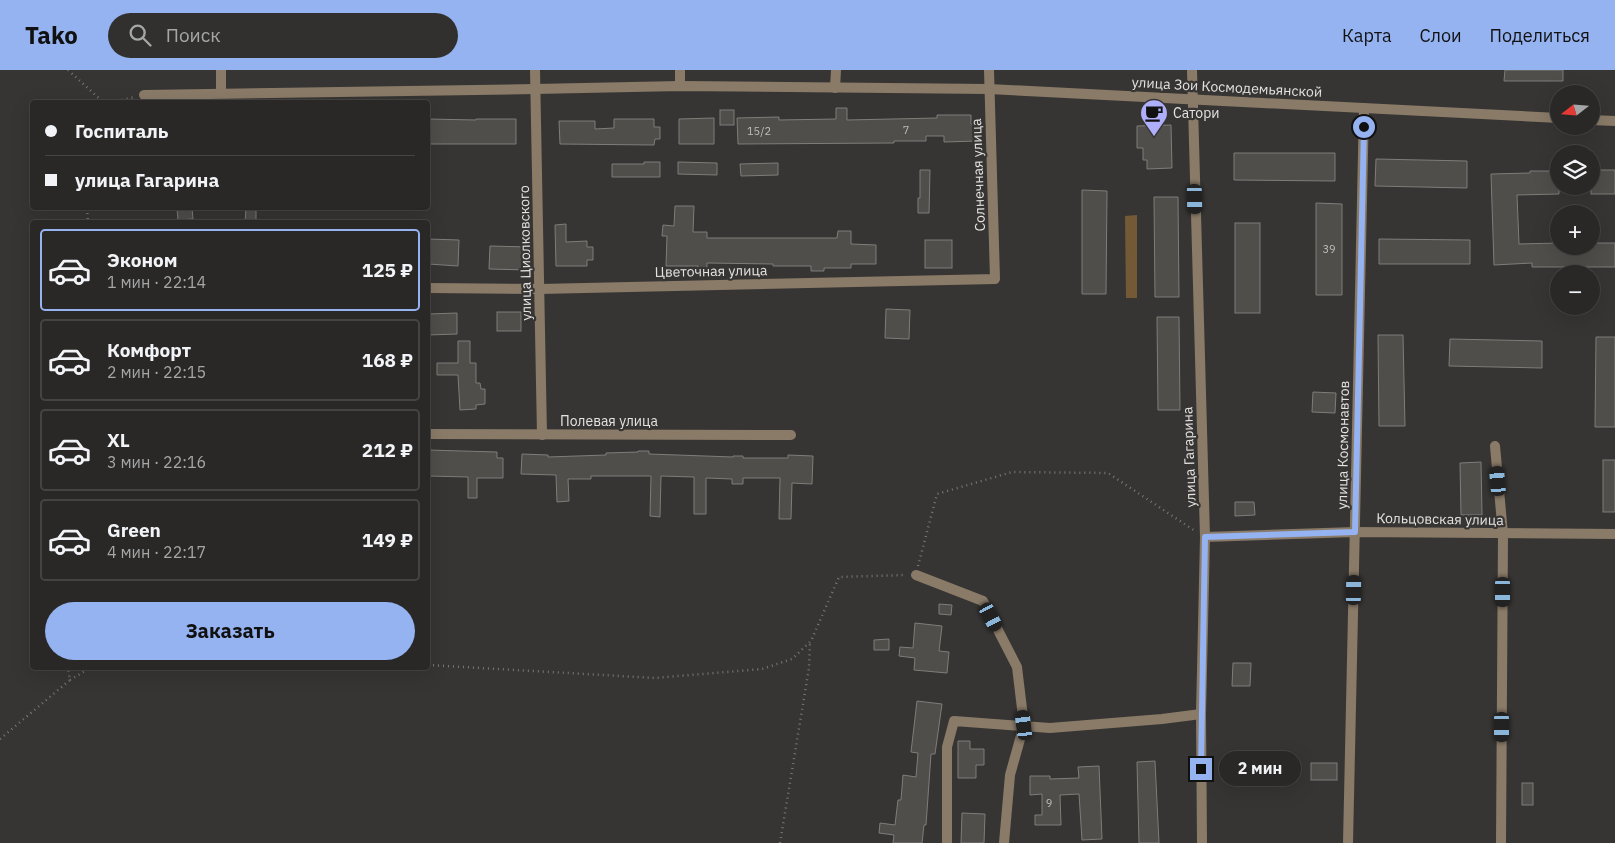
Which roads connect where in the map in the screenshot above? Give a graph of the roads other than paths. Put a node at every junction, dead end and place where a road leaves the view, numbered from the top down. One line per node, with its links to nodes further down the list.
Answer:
1 (221, 70): 11 (street)
2 (535, 70): 10 (street, улица Циолковского)
3 (680, 70): 7 (street)
4 (836, 70): 8 (street)
5 (988, 70): 9 (street, Солнечная улица)
6 (1192, 70): 13 (street, улица Гагарина)
7 (680, 86): 8 (street, улица Зои Космодемьянской); 10 (street, улица Зои Космодемьянской)
8 (835, 88): 9 (street, улица Зои Космодемьянской)
9 (989, 89): 13 (street, улица Зои Космодемьянской); 18 (street, Солнечная улица)
10 (535, 90): 11 (street, улица Зои Космодемьянской); 20 (street, улица Циолковского)
11 (221, 93): 12 (street, улица Зои Космодемьянской)
12 (144, 95)
13 (1192, 100): 14 (street, улица Зои Космодемьянской); 28 (street, улица Гагарина)
14 (1364, 108): 15 (street, улица Зои Космодемьянской); 25 (street, улица Космонавтов)
15 (1550, 118)
16 (1600, 120): 17 (street)
17 (1615, 121)
18 (995, 279): 20 (street, Цветочная улица)
19 (430, 288): 20 (street, Цветочная улица)
20 (540, 289): 22 (street, улица Циолковского)
21 (430, 434): 22 (street, Полевая улица)
22 (542, 435): 23 (street, Полевая улица)
23 (791, 435)
24 (1495, 446): 26 (street)
25 (1355, 532): 26 (street, Кольцовская улица); 28 (street, Кольцовская улица); 35 (street, улица Космонавтов)
26 (1503, 534): 27 (street, Кольцовская улица); 36 (street)
27 (1615, 534)
28 (1205, 537): 30 (street, улица Гагарина)
29 (916, 575): 31 (street)
30 (1201, 714): 31 (street); 34 (street, улица Гагарина)
31 (1024, 725): 32 (street); 33 (street)
32 (947, 843)
33 (1004, 843)
34 (1202, 843)
35 (1348, 843)
36 (1501, 843)

